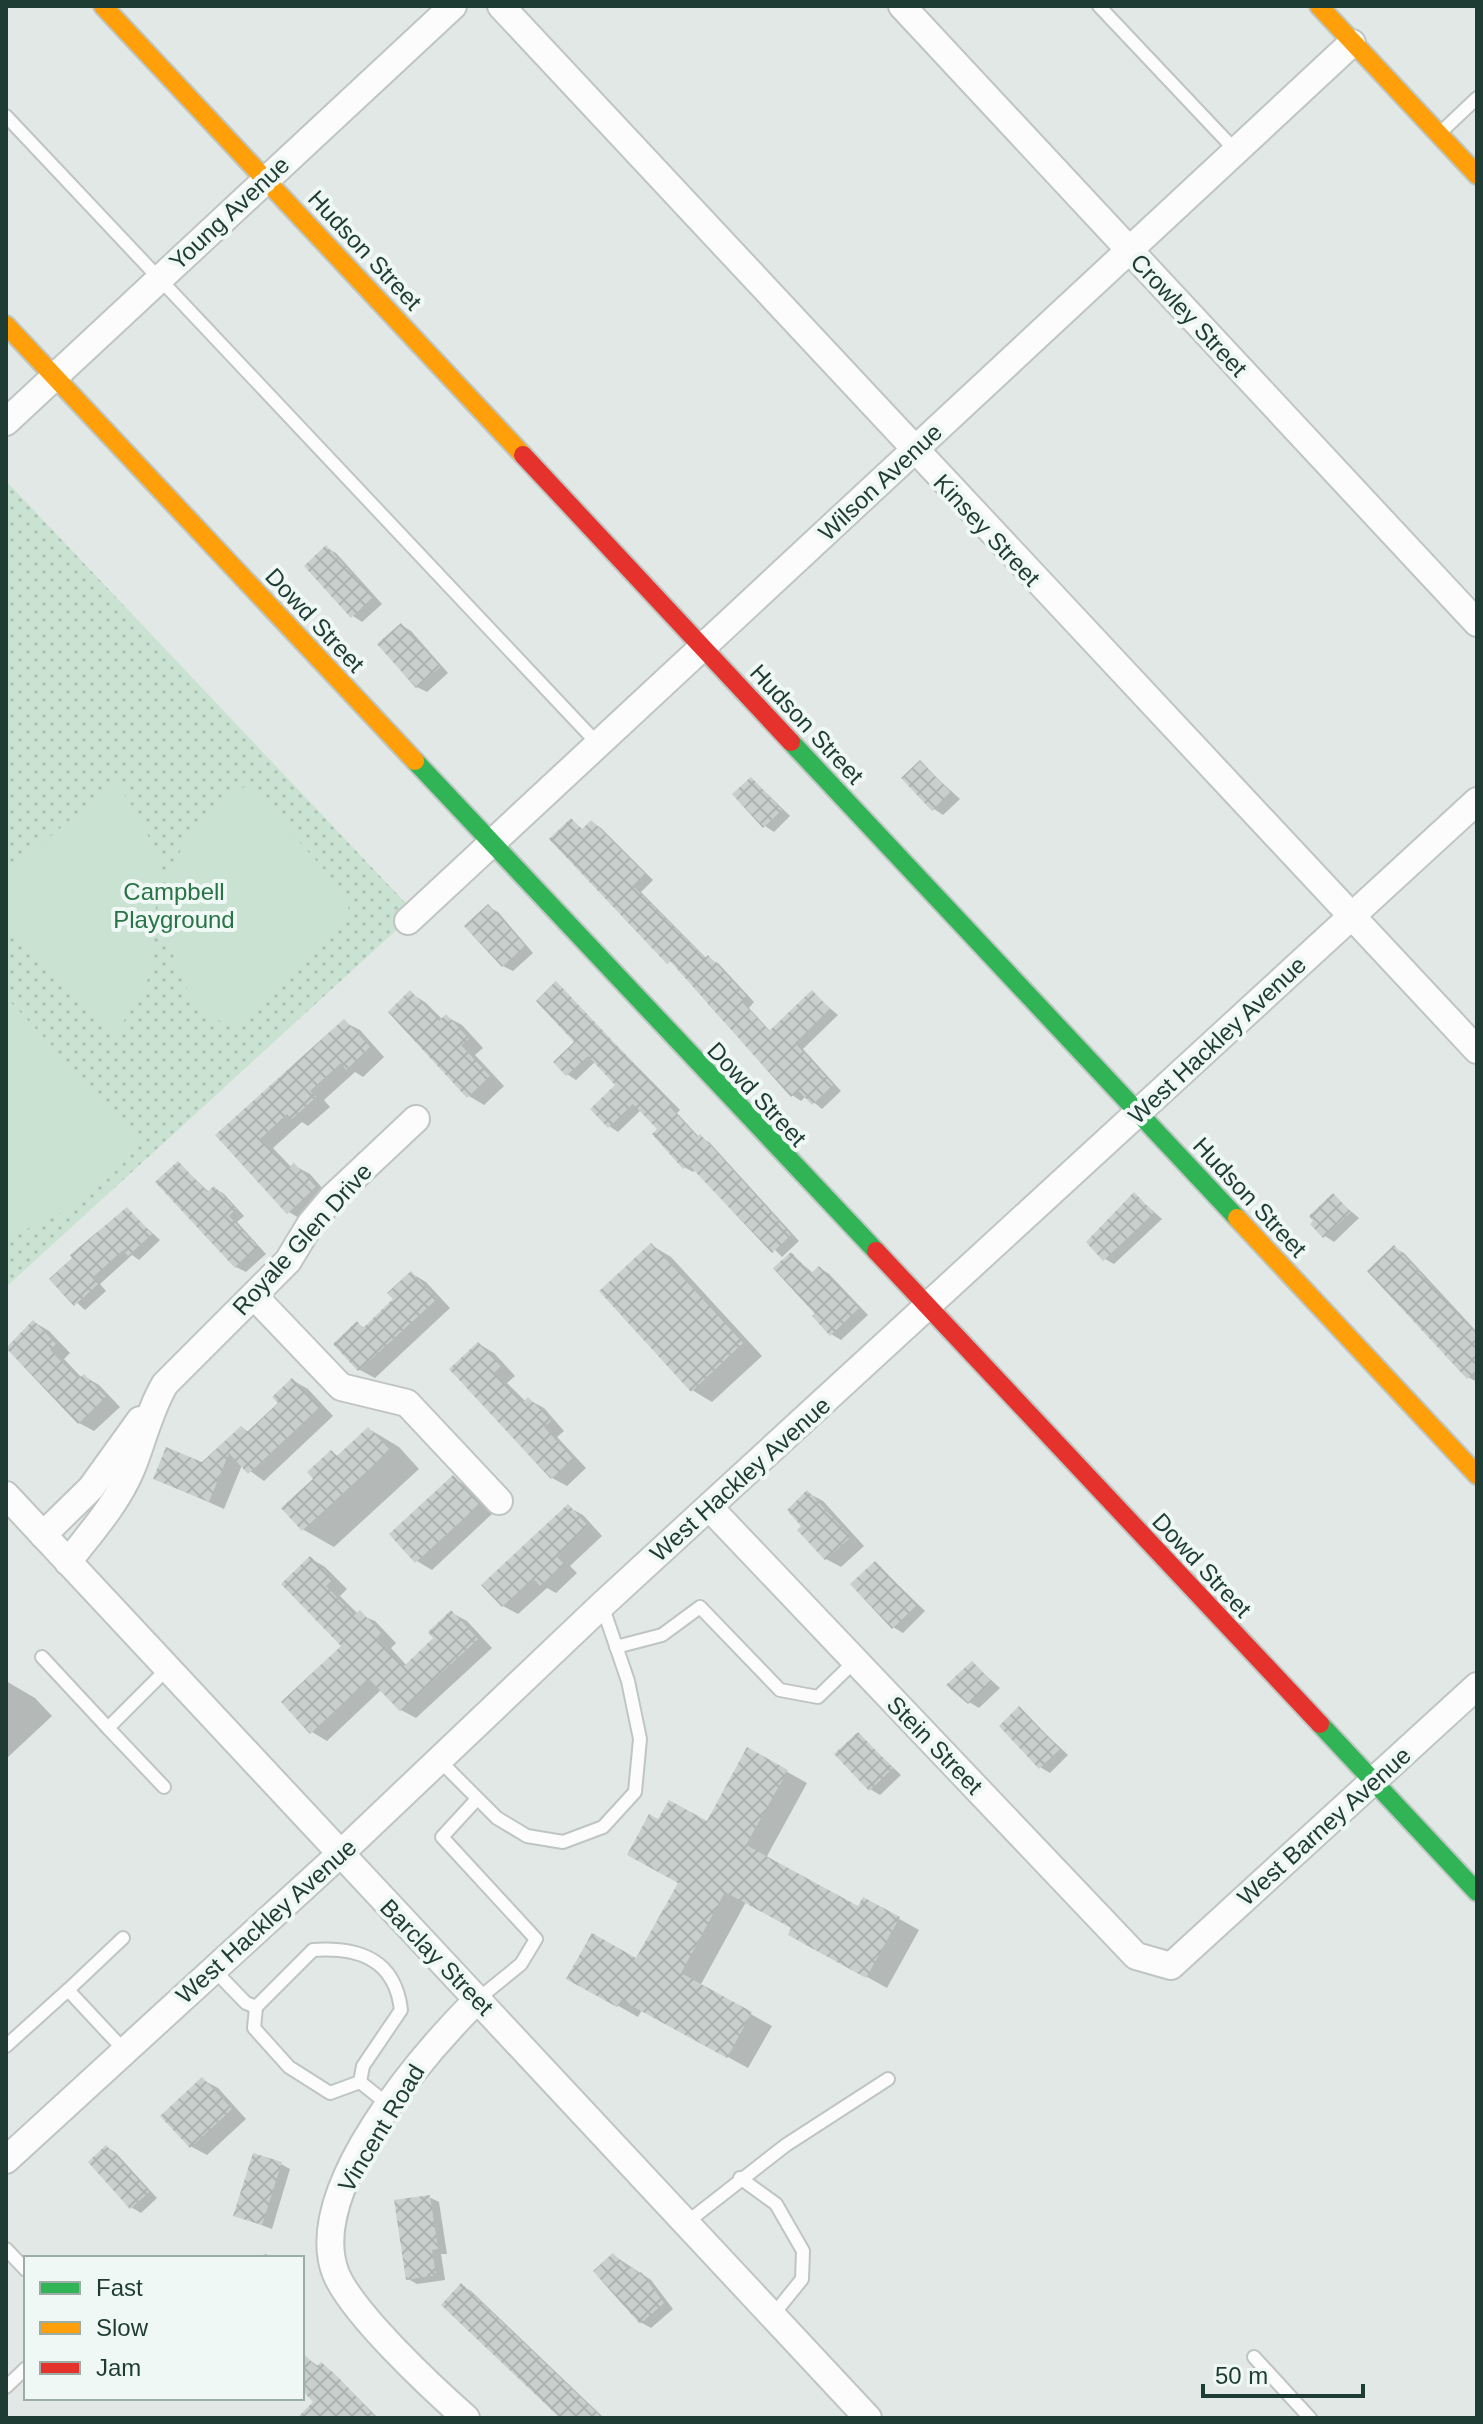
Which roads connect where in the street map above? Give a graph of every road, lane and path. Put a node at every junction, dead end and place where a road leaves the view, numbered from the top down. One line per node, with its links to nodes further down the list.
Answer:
1 (103, 6): 13 (street, Hudson Street)
2 (453, 6): 13 (street, Young Avenue)
3 (501, 6): 19 (street, Kinsey Street)
4 (902, 6): 14 (street, Crowley Street)
5 (1099, 6): 11 (lane)
6 (1323, 7): 7 (street)
7 (1352, 43): 10 (street); 11 (street, Wilson Avenue)
8 (1474, 106): 10 (lane)
9 (6, 116): 15 (lane)
10 (1439, 134): 12 (street)
11 (1236, 151): 14 (street, Wilson Avenue)
12 (1477, 175)
13 (266, 178): 15 (street, Young Avenue); 21 (street, Hudson Street)
14 (1130, 251): 19 (street, Wilson Avenue); 20 (street, Crowley Street)
15 (159, 279): 17 (street, Young Avenue); 22 (lane)
16 (6, 325): 17 (street, Dowd Street)
17 (55, 377): 18 (street, Young Avenue); 24 (street, Dowd Street)
18 (6, 422)
19 (914, 451): 21 (street, Wilson Avenue); 25 (street, Kinsey Street)
20 (1477, 623)
21 (702, 647): 22 (street, Wilson Avenue); 28 (street, Hudson Street)
22 (598, 744): 24 (street, Wilson Avenue)
23 (1477, 801): 25 (street, West Hackley Avenue)
24 (490, 844): 26 (street, Wilson Avenue); 31 (street, Dowd Street)
25 (1351, 916): 27 (street, Kinsey Street); 28 (street, West Hackley Avenue)
26 (408, 921)
27 (1477, 1050)
28 (1139, 1113): 31 (street, West Hackley Avenue); 33 (street, Hudson Street)
29 (416, 1119): 30 (street, Royale Glen Drive)
30 (255, 1297): 32 (street, Royale Glen Drive); 35 (street)
31 (927, 1310): 36 (street, West Hackley Avenue); 47 (street, Dowd Street)
32 (150, 1408): 37 (street); 38 (street, Royale Glen Drive)
33 (1477, 1475)
34 (6, 1495): 37 (street, Barclay Street)
35 (499, 1501)
36 (709, 1507): 39 (street, West Hackley Avenue); 42 (street, Stein Street)
37 (43, 1535): 38 (street, Barclay Street)
38 (68, 1562): 43 (street, Barclay Street)
39 (602, 1605): 40 (lane); 46 (street, West Hackley Avenue)
40 (616, 1647): 42 (lane); 49 (lane)
41 (42, 1657): 45 (lane)
42 (855, 1661): 53 (street, Stein Street)
43 (167, 1669): 45 (lane); 50 (street, Barclay Street)
44 (1477, 1686): 47 (street, West Barney Avenue)
45 (108, 1728): 48 (lane)
46 (439, 1760): 49 (lane); 50 (street, West Hackley Avenue)
47 (1373, 1782): 51 (street, Dowd Street); 53 (street, West Barney Avenue)
48 (164, 1787)
49 (477, 1799): 56 (lane)
50 (339, 1855): 54 (street, West Hackley Avenue); 56 (street, Barclay Street)
51 (1477, 1892)
52 (123, 1938): 55 (lane)
53 (1171, 1966)
54 (213, 1969): 57 (lane); 59 (street, West Hackley Avenue)
55 (68, 1990): 58 (lane); 59 (lane)
56 (478, 1999): 62 (street, Vincent Road); 65 (street, Barclay Street)
57 (256, 2007): 61 (lane); 61 (lane)
58 (6, 2046)
59 (124, 2050): 63 (street, West Hackley Avenue)
60 (888, 2079): 64 (lane)
61 (360, 2082): 62 (lane)
62 (390, 2106): 72 (street, Vincent Road)
63 (6, 2160)
64 (740, 2178): 65 (lane); 68 (lane)
65 (686, 2223): 68 (street, Barclay Street)
66 (6, 2249): 67 (lane)
67 (24, 2268)
68 (773, 2315): 73 (street, Barclay Street)
69 (1254, 2357): 74 (lane)
70 (24, 2370): 71 (lane)
71 (6, 2387)
72 (466, 2418)
73 (868, 2418)
74 (1310, 2418)

